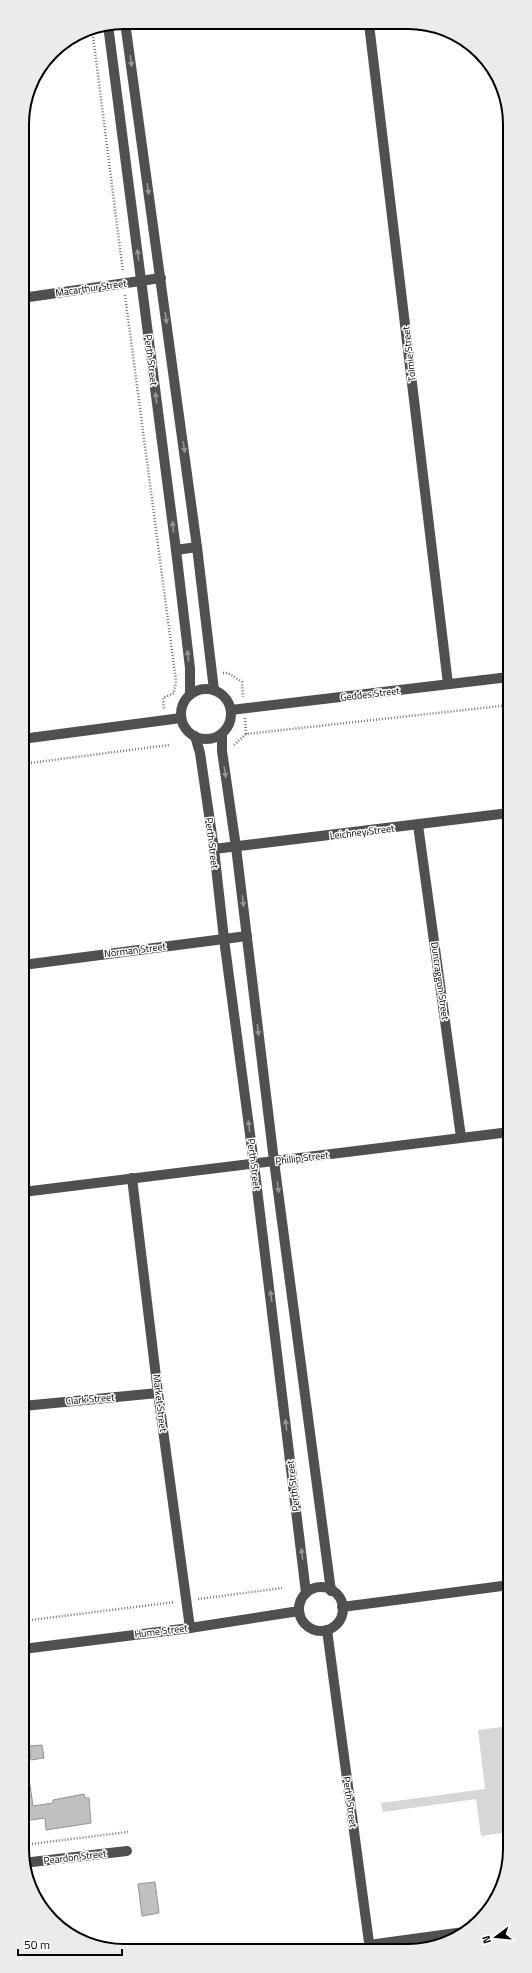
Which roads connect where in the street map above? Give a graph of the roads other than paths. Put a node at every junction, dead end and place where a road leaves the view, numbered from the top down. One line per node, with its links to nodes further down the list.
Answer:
1 (126, 29): 4 (street, Perth Street, one-way to 4)
2 (370, 29): 12 (street, Tolmie Street)
3 (109, 30): 5 (street, Perth Street)
4 (138, 116): 5 (street); 6 (street, Perth Street, one-way to 6)
5 (120, 118): 7 (street, Perth Street, one-way to 5)
6 (161, 278): 7 (street, Macarthur Street); 9 (street, Perth Street, one-way to 9)
7 (141, 281): 8 (street, Macarthur Street); 10 (street, Perth Street, one-way to 7)
8 (29, 297)
9 (197, 547): 10 (street); 13 (street, Perth Street)
10 (176, 550): 14 (street, Perth Street, one-way to 10)
11 (503, 678): 12 (street, Geddes Street)
12 (448, 684): 15 (street, Geddes Street)
13 (214, 690): 14 (street); 15 (street)
14 (190, 695): 16 (street)
15 (231, 710): 17 (street)
16 (181, 718): 18 (street); 19 (street)
17 (222, 734): 18 (street); 22 (street, Perth Street, one-way to 22)
18 (195, 736): 23 (street, Perth Street)
19 (29, 738)
20 (503, 814): 21 (street, Leichney Street)
21 (418, 825): 22 (street, Leichney Street); 28 (street, Duncraggon Street)
22 (236, 847): 23 (street, Leichney Street); 24 (street, Perth Street, one-way to 24)
23 (214, 849): 25 (street, Perth Street)
24 (247, 936): 25 (street, Norman Street); 29 (street, Perth Street, one-way to 29)
25 (224, 939): 26 (street, Norman Street); 30 (street, Perth Street, one-way to 25)
26 (29, 964)
27 (503, 1133): 28 (street, Phillip Street)
28 (461, 1137): 29 (street, Phillip Street)
29 (274, 1161): 30 (street, Phillip Street); 36 (street, Perth Street, one-way to 36)
30 (254, 1164): 31 (street, Phillip Street); 37 (street, Perth Street, one-way to 30)
31 (132, 1178): 32 (street, Phillip Street); 33 (street, Market Street)
32 (29, 1191)
33 (158, 1393): 34 (street, Clark Street); 40 (street, Market Street)
34 (29, 1405)
35 (503, 1586): 38 (street)
36 (331, 1590): 37 (street); 38 (street)
37 (306, 1593): 39 (street)
38 (342, 1607): 41 (street)
39 (299, 1611): 40 (street, Hume Street); 41 (street)
40 (190, 1628): 42 (street, Hume Street)
41 (327, 1630): 46 (street, Perth Street)
42 (29, 1648)
43 (127, 1851): 44 (street, Peardon Street)
44 (30, 1862)
45 (449, 1934): 47 (street)
46 (370, 1944)
47 (389, 1944)

